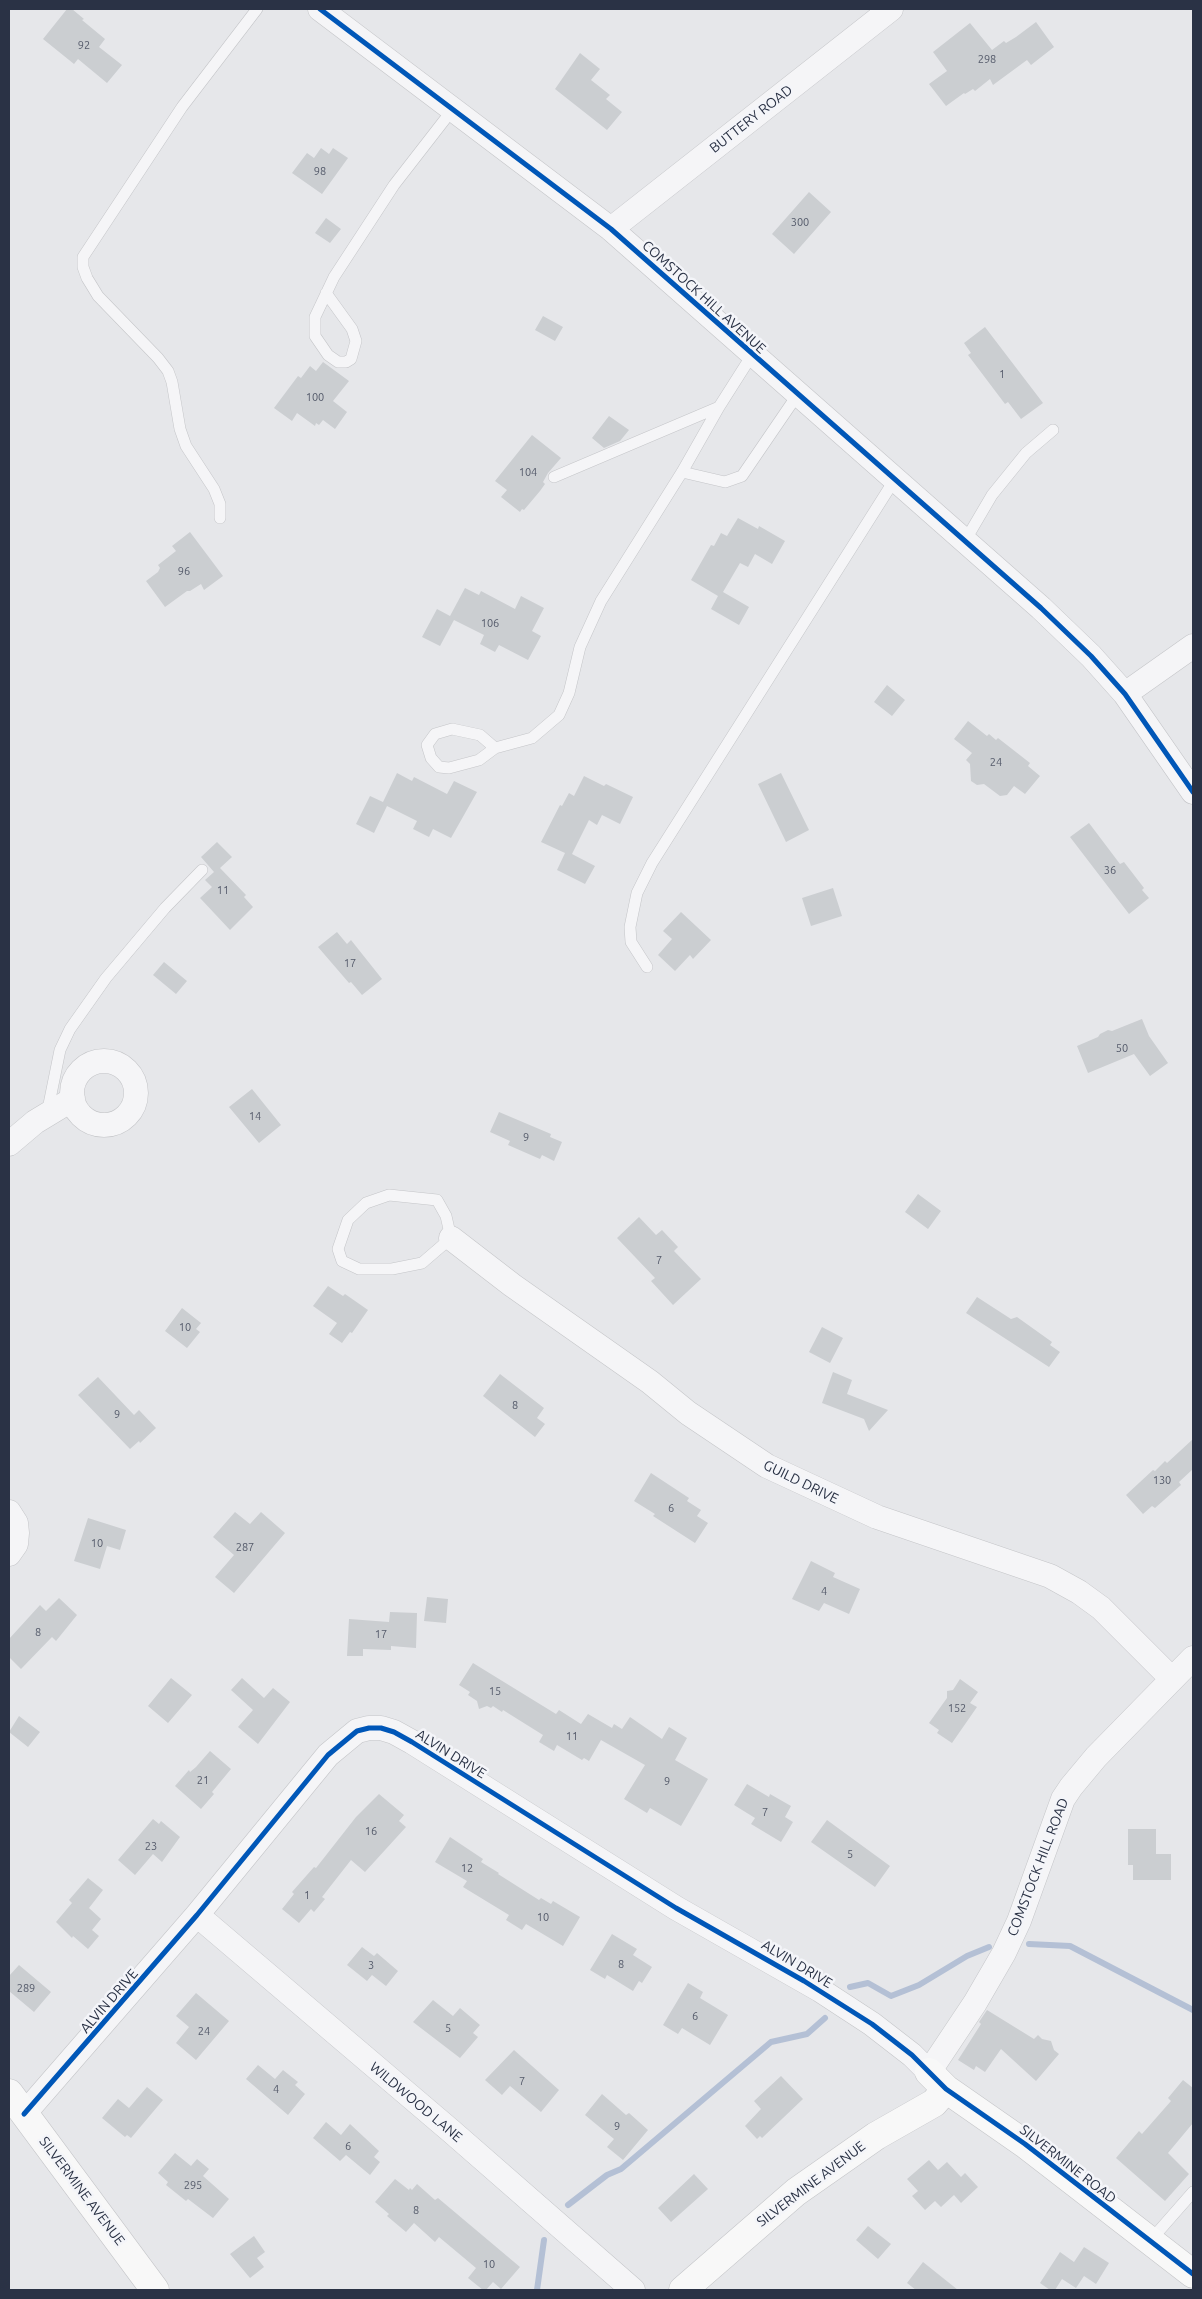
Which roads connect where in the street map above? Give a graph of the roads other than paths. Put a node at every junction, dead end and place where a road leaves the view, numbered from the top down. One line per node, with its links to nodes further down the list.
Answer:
1 (257, 9): 14 (lane)
2 (320, 9): 4 (street, COMSTOCK HILL AVENUE)
3 (891, 9): 5 (street, BUTTERY ROAD)
4 (453, 109): 5 (street, COMSTOCK HILL AVENUE); 6 (lane)
5 (610, 229): 7 (street, COMSTOCK HILL AVENUE)
6 (326, 293): 6 (lane)
7 (752, 355): 8 (street, COMSTOCK HILL AVENUE); 9 (lane)
8 (798, 394): 11 (lane); 13 (street, COMSTOCK HILL AVENUE)
9 (719, 407): 11 (lane); 12 (lane)
10 (1053, 430): 15 (lane)
11 (682, 472): 18 (lane)
12 (554, 477)
13 (895, 479): 15 (street, COMSTOCK HILL AVENUE); 21 (lane)
14 (220, 518)
15 (965, 540): 17 (street, COMSTOCK HILL AVENUE)
16 (1193, 646): 17 (street)
17 (1125, 694): 19 (street)
18 (495, 748): 18 (lane)
19 (1193, 792)
20 (202, 870): 23 (lane)
21 (647, 967)
22 (73, 1099): 23 (street)
23 (47, 1115): 24 (street)
24 (9, 1144)
25 (451, 1238): 25 (lane); 29 (street, GUILD DRIVE)
26 (9, 1512): 27 (street)
27 (9, 1554)
28 (1193, 1658): 29 (street, COMSTOCK HILL ROAD)
29 (1172, 1679): 31 (street, COMSTOCK HILL ROAD)
30 (197, 1915): 31 (street, ALVIN DRIVE); 32 (street, ALVIN DRIVE); 37 (street, WILDWOOD LANE)
31 (938, 2081): 34 (street, SILVERMINE ROAD); 38 (street, SILVERMINE AVENUE)
32 (17, 2104): 36 (street, SILVERMINE AVENUE)
33 (1193, 2192): 34 (lane)
34 (1150, 2241): 35 (street, SILVERMINE ROAD)
35 (1193, 2274)
36 (155, 2290)
37 (633, 2290)
38 (683, 2290)

